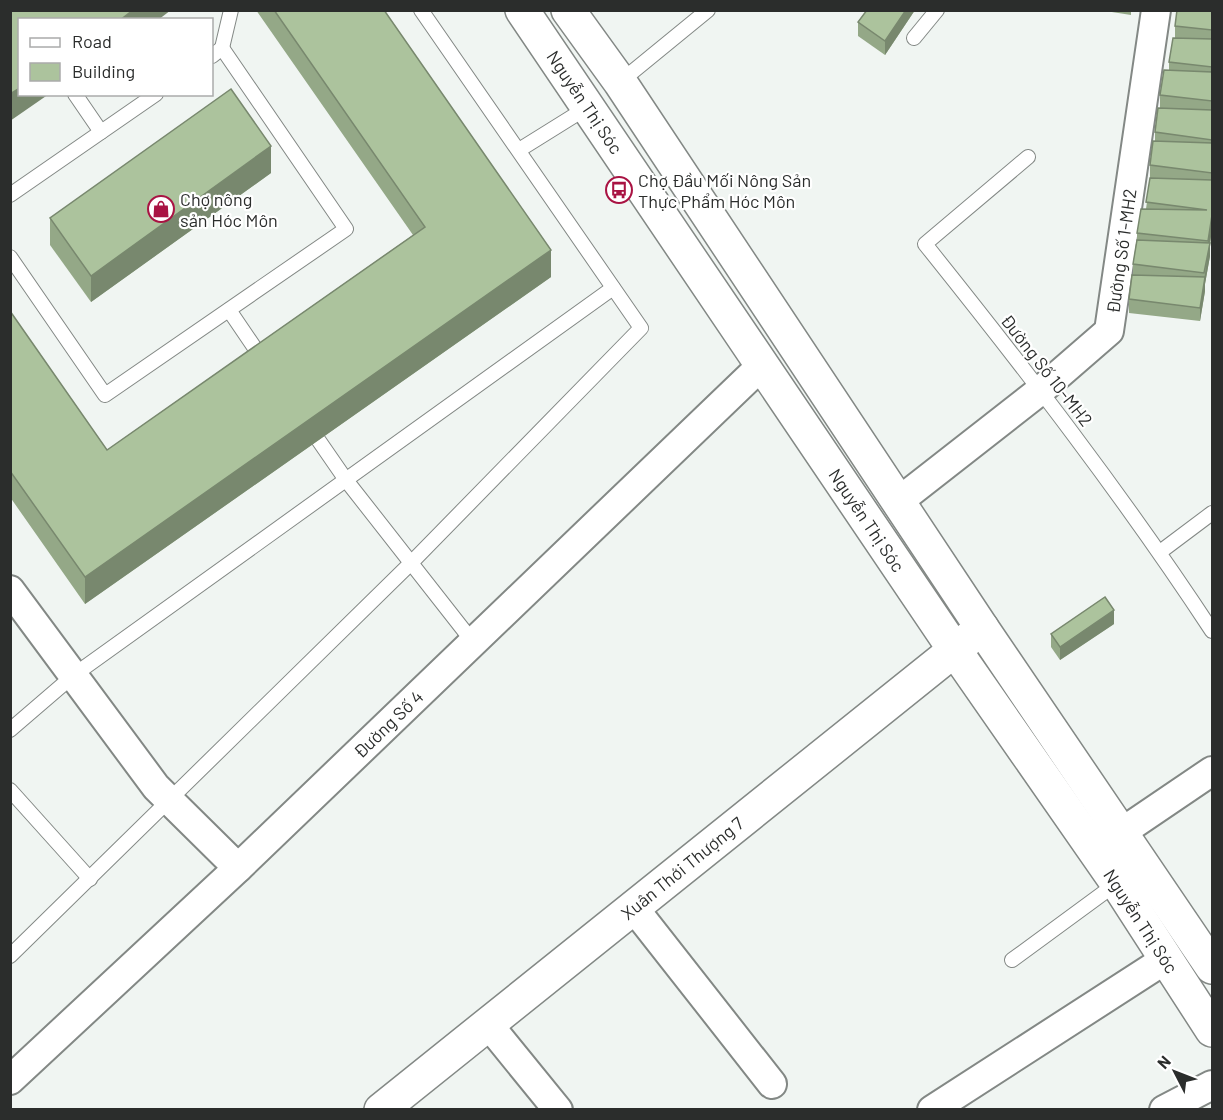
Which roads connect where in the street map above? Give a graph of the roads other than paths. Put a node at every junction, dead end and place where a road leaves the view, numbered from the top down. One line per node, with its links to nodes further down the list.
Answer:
1 (231, 10): 9 (lane)
2 (421, 10): 15 (lane)
3 (522, 10): 13 (main road, Nguyễn Thị Sóc)
4 (568, 10): 10 (main road, Nguyễn Thị Sóc)
5 (708, 10): 10 (lane)
6 (937, 10): 8 (lane)
7 (1156, 10): 23 (street, Đường Số 1-MH2)
8 (914, 38)
9 (217, 52): 20 (lane)
10 (620, 82): 26 (main road, Nguyễn Thị Sóc)
11 (76, 96): 14 (lane)
12 (153, 96): 14 (lane)
13 (589, 106): 15 (lane); 21 (main road, Nguyễn Thị Sóc)
14 (101, 132): 17 (lane)
15 (519, 150): 19 (lane)
16 (1028, 157): 23 (lane, Đường Số 10-MH2)
17 (10, 195)
18 (10, 257): 20 (lane)
19 (613, 288): 25 (lane); 29 (lane)
20 (229, 310): 22 (lane)
21 (762, 365): 33 (street, Đường Số 4); 34 (main road, Nguyễn Thị Sóc)
22 (273, 374)
23 (1041, 390): 26 (street, Đường Số 1-MH2); 28 (lane, Đường Số 10-MH2)
24 (299, 412): 25 (lane)
25 (346, 480): 29 (lane); 35 (lane)
26 (899, 501): 31 (main road, Nguyễn Thị Sóc)
27 (1212, 513): 28 (lane)
28 (1160, 552): 32 (lane, Đường Số 10-MH2)
29 (411, 563): 33 (lane); 39 (lane)
30 (10, 590): 35 (street)
31 (982, 628): 34 (main road, Xuân Thới Thượng 7); 40 (main road, Nguyễn Thị Sóc)
32 (1212, 631)
33 (473, 642): 41 (street, Đường Số 4)
34 (954, 649): 43 (main road, Nguyễn Thị Sóc); 44 (main road, Xuân Thới Thượng 7)
35 (74, 675): 36 (lane); 39 (street)
36 (10, 730)
37 (1212, 771): 40 (street)
38 (10, 790): 42 (lane)
39 (170, 801): 41 (street); 42 (lane)
40 (1122, 832): 48 (main road, Nguyễn Thị Sóc)
41 (238, 868): 51 (street, Đường Số 4)
42 (90, 879): 45 (lane)
43 (1117, 883): 46 (main road, Nguyễn Thị Sóc); 47 (lane)
44 (633, 907): 49 (main road, Xuân Thới Thượng 7); 52 (street)
45 (10, 957)
46 (1166, 959): 50 (main road, Nguyễn Thị Sóc); 56 (street)
47 (1012, 960)
48 (1212, 967)
49 (488, 1024): 54 (main road, Xuân Thới Thượng 7); 55 (street)
50 (1212, 1029)
51 (10, 1080)
52 (772, 1084)
53 (1212, 1085): 57 (street)
54 (381, 1110)
55 (558, 1110)
56 (932, 1110)
57 (1164, 1110)

